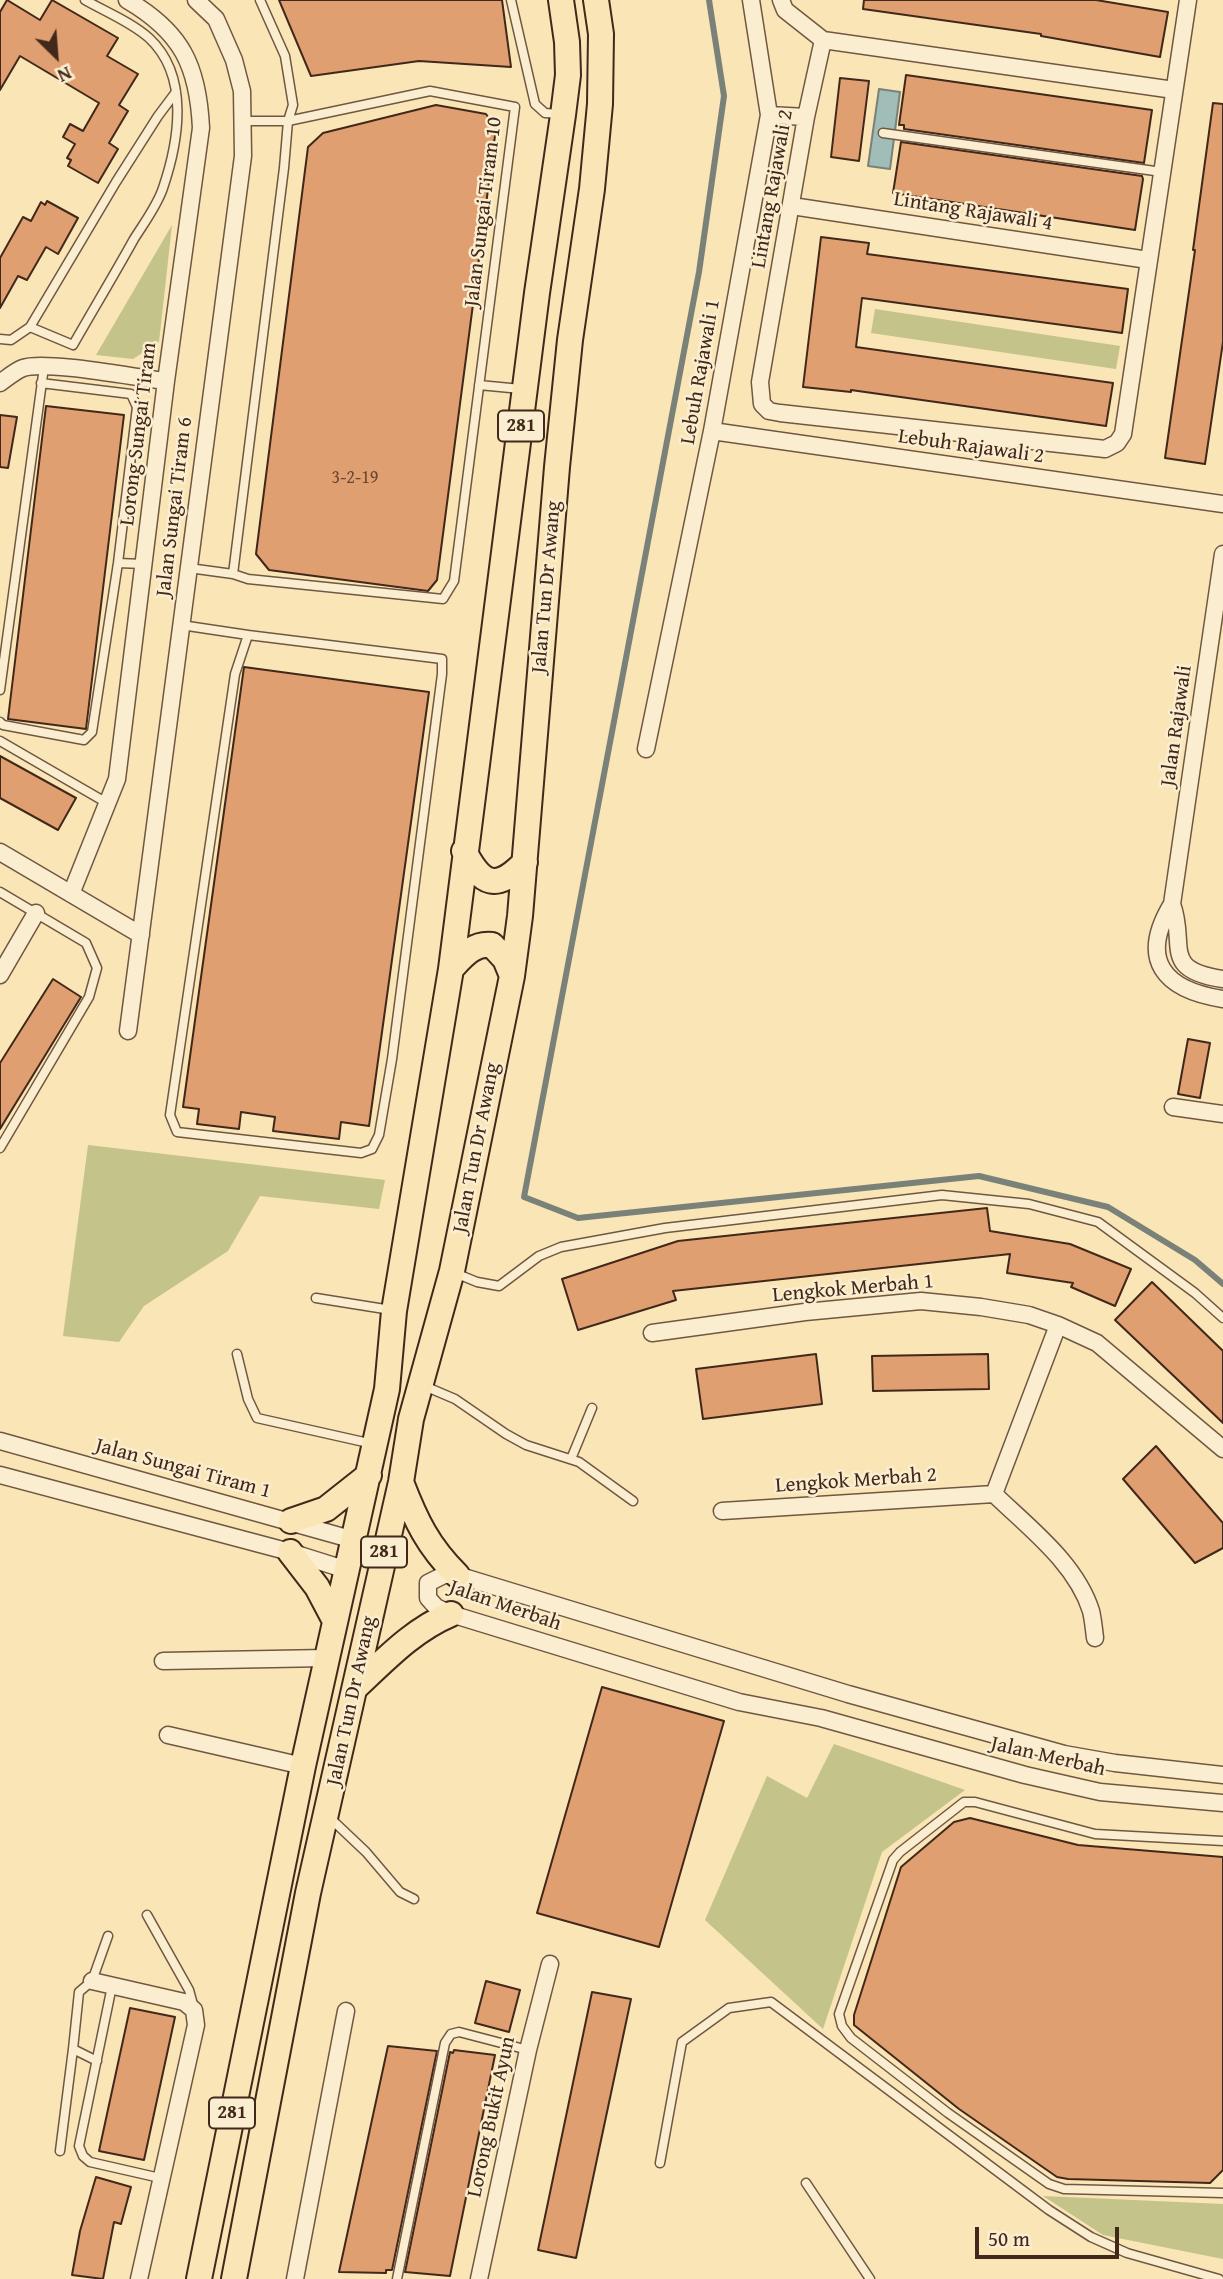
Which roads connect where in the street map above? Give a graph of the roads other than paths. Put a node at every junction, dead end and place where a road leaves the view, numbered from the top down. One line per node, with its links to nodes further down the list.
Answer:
1 (85, 0): 13 (lane)
2 (127, 0): 26 (street, Lorong Sungai Tiram)
3 (197, 0): 17 (street, Jalan Sungai Tiram 6)
4 (260, 0): 18 (lane)
5 (511, 0): 14 (lane)
6 (561, 0): 14 (main road, Jalan Tun Dr Awang / 281)
7 (596, 0): 46 (main road, Jalan Tun Dr Awang / 281)
8 (751, 0): 15 (street, Lebuh Rajawali 1)
9 (781, 0): 11 (street)
10 (1188, 0): 12 (street)
11 (824, 40): 12 (street); 16 (street, Lintang Rajawali 2)
12 (1174, 90): 20 (street)
13 (176, 92): 23 (lane); 23 (lane)
14 (563, 115): 29 (main road, Jalan Tun Dr Awang / 281)
15 (769, 115): 16 (street); 30 (street, Lebuh Rajawali 1)
16 (807, 117): 21 (street, Lintang Rajawali 2)
17 (244, 121): 18 (lane); 35 (street, Jalan Sungai Tiram 6)
18 (288, 121): 28 (lane, Jalan Sungai Tiram 10); 36 (lane)
19 (883, 133): 20 (lane)
20 (1162, 172): 22 (street)
21 (792, 206): 22 (street, Lintang Rajawali 4); 22 (street, Lintang Rajawali 2)
22 (1148, 260)
23 (30, 327): 24 (lane)
24 (0, 339)
25 (42, 375): 26 (street); 27 (street); 33 (lane); 39 (lane)
26 (166, 381): 34 (street, Lorong Sungai Tiram)
27 (0, 383)
28 (479, 385): 29 (lane); 36 (lane)
29 (526, 390): 44 (main road, Jalan Tun Dr Awang / 281)
30 (712, 431): 31 (street, Lebuh Rajawali 2); 42 (street, Lebuh Rajawali 1)
31 (1223, 504)
32 (1223, 554): 49 (street, Jalan Rajawali)
33 (118, 563): 34 (lane); 40 (lane)
34 (143, 564): 43 (street, Lorong Sungai Tiram)
35 (189, 568): 36 (lane); 37 (street, Jalan Sungai Tiram 6)
36 (233, 574)
37 (181, 625): 38 (lane); 51 (street, Jalan Sungai Tiram 6)
38 (248, 635): 38 (lane)
39 (0, 690)
40 (0, 722)
41 (0, 741): 43 (lane)
42 (646, 749)
43 (107, 803): 48 (street, Lorong Sungai Tiram)
44 (464, 851): 46 (main road); 52 (main road, Jalan Tun Dr Awang / 281)
45 (0, 852): 48 (street)
46 (525, 862): 54 (main road, Jalan Tun Dr Awang / 281)
47 (0, 892): 50 (lane)
48 (71, 894): 51 (street)
49 (1172, 904): 55 (street, Jalan Rajawali); 56 (street, Jalan Rajawali)
50 (36, 913): 53 (street); 60 (lane)
51 (141, 935): 57 (street, Jalan Sungai Tiram 6)
52 (451, 969): 54 (main road); 63 (main road, Jalan Tun Dr Awang / 281)
53 (0, 975)
54 (512, 976): 61 (main road, Jalan Tun Dr Awang / 281)
55 (1223, 979)
56 (1223, 999)
57 (128, 1031)
58 (1173, 1107): 59 (street)
59 (1223, 1114)
60 (0, 1148)
61 (452, 1271): 64 (lane); 68 (main road, Jalan Tun Dr Awang / 281)
62 (316, 1298): 63 (lane)
63 (394, 1311): 71 (main road, Jalan Tun Dr Awang / 281)
64 (1223, 1318)
65 (1058, 1325): 66 (street, Lengkok Merbah 1); 72 (street, Lengkok Merbah 1); 77 (street)
66 (652, 1333)
67 (237, 1354): 71 (lane)
68 (421, 1385): 73 (lane); 76 (main road, Jalan Tun Dr Awang / 281)
69 (592, 1408): 73 (lane)
70 (0, 1440): 80 (street, Jalan Sungai Tiram 1)
71 (376, 1444): 75 (main road, Jalan Tun Dr Awang / 281)
72 (1223, 1449)
73 (571, 1459): 78 (lane)
74 (0, 1475): 82 (street)
75 (369, 1475): 80 (main road); 81 (main road, Jalan Tun Dr Awang / 281)
76 (401, 1482): 84 (main road); 90 (main road, Jalan Tun Dr Awang / 281)
77 (994, 1493): 79 (street, Lengkok Merbah 2); 87 (street)
78 (633, 1501)
79 (722, 1511)
80 (291, 1521): 81 (street, Jalan Sungai Tiram 1)
81 (354, 1540): 83 (main road, Jalan Tun Dr Awang / 281)
82 (290, 1552): 83 (street); 86 (main road)
83 (347, 1570): 86 (main road, Jalan Tun Dr Awang / 281)
84 (457, 1576): 85 (street, Jalan Merbah); 93 (street, Jalan Merbah)
85 (451, 1614): 90 (main road); 94 (street, Jalan Merbah)
86 (335, 1621): 88 (main road, Jalan Tun Dr Awang / 281)
87 (1095, 1638)
88 (326, 1658): 89 (street); 92 (main road, Jalan Tun Dr Awang / 281)
89 (163, 1661)
90 (356, 1687): 95 (main road, Jalan Tun Dr Awang / 281)
91 (168, 1735): 92 (street)
92 (303, 1766): 113 (main road, Jalan Tun Dr Awang / 281)
93 (1223, 1775)
94 (1223, 1802)
95 (327, 1815): 97 (lane); 115 (main road, Jalan Tun Dr Awang / 281)
96 (1223, 1841): 112 (lane)
97 (414, 1899)
98 (147, 1915): 103 (lane)
99 (108, 1936): 101 (lane)
100 (550, 1964): 106 (street, Lorong Bukit Ayun)
101 (92, 1981): 102 (street); 105 (lane)
102 (112, 1986): 103 (street); 107 (lane)
103 (194, 2010): 110 (street)
104 (346, 2011): 116 (street)
105 (74, 2049): 107 (lane); 108 (lane)
106 (528, 2050): 117 (lane); 118 (street, Lorong Bukit Ayun)
107 (97, 2061): 110 (lane)
108 (60, 2151)
109 (660, 2163): 120 (lane)
110 (160, 2178): 114 (street)
111 (806, 2183): 119 (lane)
112 (1223, 2193)
113 (198, 2276)
114 (139, 2279)
115 (234, 2279)
116 (295, 2279)
117 (397, 2279)
118 (479, 2279)
119 (870, 2279)
120 (1219, 2279)

